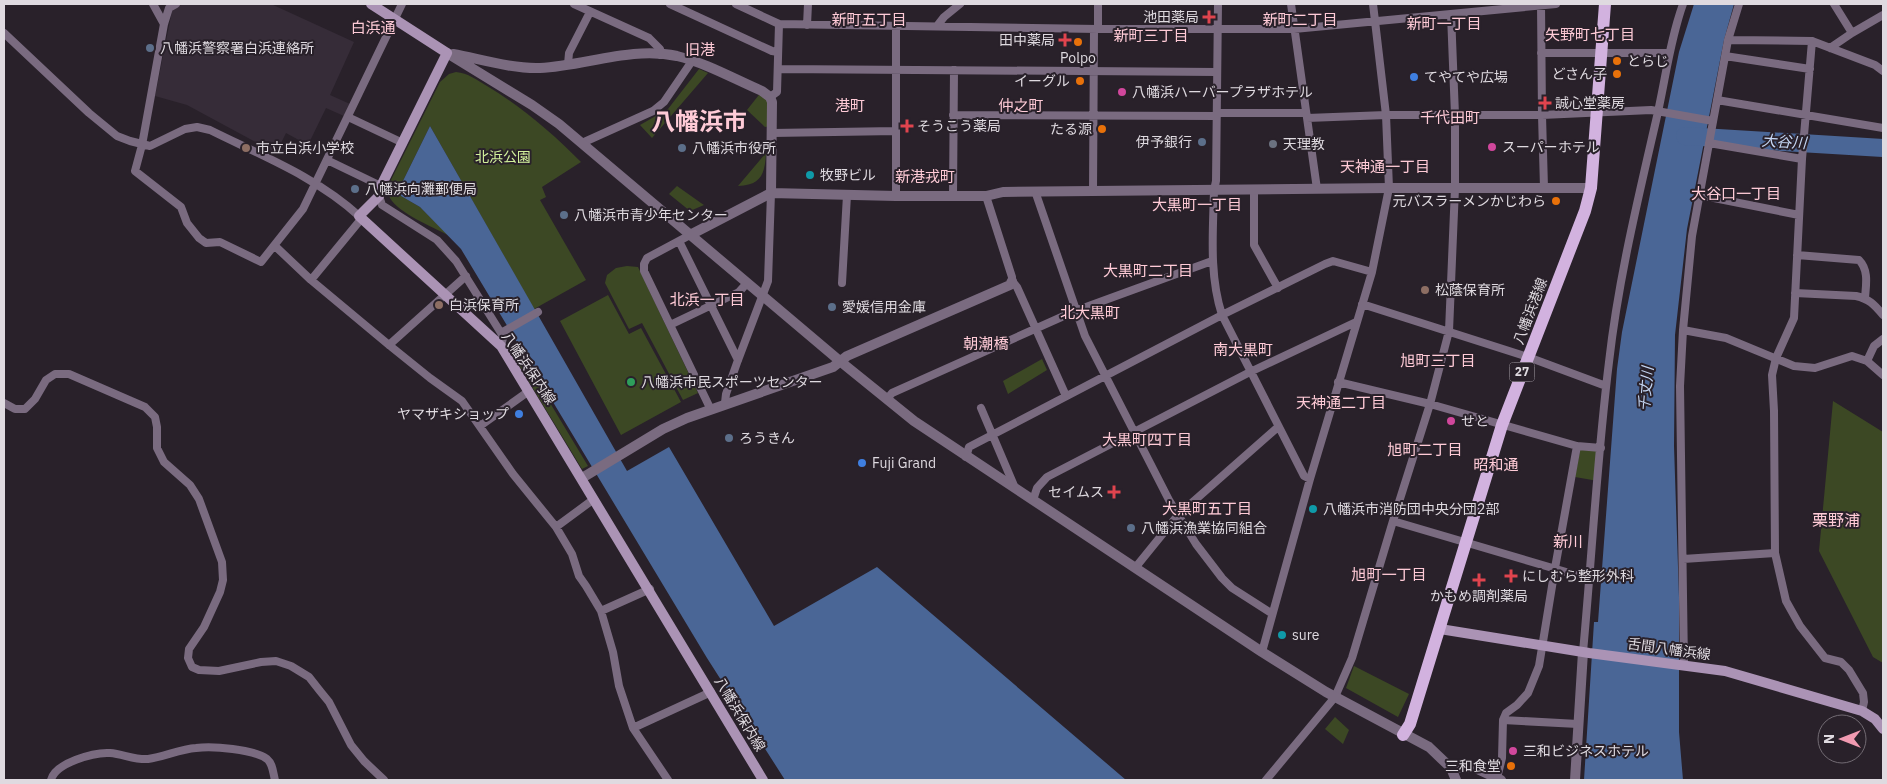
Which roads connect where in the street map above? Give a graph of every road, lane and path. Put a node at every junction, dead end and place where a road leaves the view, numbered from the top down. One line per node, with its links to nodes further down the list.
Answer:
1 (153, 4): 25 (street)
2 (176, 4): 25 (street)
3 (371, 4): 23 (main road)
4 (402, 4): 23 (street)
5 (574, 4): 20 (street)
6 (670, 4): 38 (street)
7 (736, 4): 26 (street)
8 (808, 4): 27 (street)
9 (960, 4): 29 (street)
10 (1098, 4): 30 (street)
11 (1218, 4): 31 (street)
12 (1291, 4): 32 (street)
13 (1374, 4): 24 (street)
14 (1556, 4): 19 (street)
15 (1605, 4): 41 (main road, 八幡浜港線 / 27)
16 (1683, 4): 42 (street)
17 (1739, 4): 35 (street)
18 (1834, 4): 34 (street)
19 (1541, 5): 21 (street); 40 (street)
20 (590, 12): 43 (street); 46 (street)
21 (1451, 14): 24 (street); 64 (street)
22 (1883, 15): 34 (street)
23 (395, 19): 39 (main road); 66 (street)
24 (1375, 22): 32 (street); 60 (street)
25 (164, 24): 74 (street)
26 (779, 24): 27 (street); 38 (street)
27 (807, 26): 28 (street)
28 (896, 26): 29 (street); 49 (street)
29 (937, 26): 30 (street)
30 (1096, 29): 31 (street); 51 (street)
31 (1217, 30): 32 (street); 53 (street)
32 (1294, 30): 63 (street)
33 (4, 33): 74 (street)
34 (1852, 33): 37 (street)
35 (1728, 40): 36 (street); 44 (street)
36 (1812, 41): 37 (street); 48 (street)
37 (1830, 48): 52 (street)
38 (778, 52): 47 (street)
39 (447, 53): 46 (street); 71 (main road); 72 (street)
40 (1541, 53): 41 (street); 61 (street)
41 (1602, 53): 42 (street); 57 (main road, 八幡浜港線 / 27)
42 (1669, 53): 56 (street)
43 (661, 55): 45 (street); 46 (street)
44 (1725, 56): 48 (street); 55 (street)
45 (692, 61): 54 (street); 72 (street)
46 (568, 64)
47 (778, 69): 49 (street); 54 (street)
48 (1810, 69): 65 (street)
49 (897, 70): 50 (street); 69 (street)
50 (954, 70): 51 (street); 58 (street)
51 (1093, 71): 53 (street); 62 (street)
52 (1883, 71)
53 (1217, 72): 59 (street)
54 (770, 97): 70 (street)
55 (1717, 100): 65 (street); 67 (street)
56 (1660, 111): 57 (street); 67 (street); 136 (street)
57 (1597, 112): 61 (street); 81 (main road, 八幡浜港線 / 27)
58 (953, 115): 62 (street); 92 (street)
59 (1217, 115): 62 (street); 63 (street); 83 (street)
60 (1386, 115): 63 (street); 64 (street); 78 (street)
61 (1542, 115): 64 (street); 80 (street)
62 (1093, 116): 87 (street)
63 (1307, 116): 82 (street)
64 (1455, 116): 79 (street)
65 (1806, 116): 68 (street); 75 (street)
66 (348, 117): 71 (street); 76 (street)
67 (1711, 120): 73 (street)
68 (1883, 128)
69 (896, 131): 70 (street); 91 (street)
70 (772, 133): 88 (street)
71 (403, 143): 85 (main road)
72 (582, 143): 96 (street)
73 (1709, 143): 75 (street); 90 (street)
74 (142, 144): 77 (street); 98 (street)
75 (1802, 159): 94 (street)
76 (327, 160): 77 (street); 85 (street)
77 (316, 183): 95 (street); 98 (street)
78 (1390, 188): 79 (street); 82 (street); 101 (street)
79 (1455, 188): 80 (street); 123 (street)
80 (1544, 188): 81 (street)
81 (1592, 188): 127 (main road, 八幡浜港線 / 27)
82 (1316, 189): 84 (street)
83 (1214, 190): 84 (street); 87 (street); 100 (street)
84 (1254, 190): 107 (street)
85 (380, 191): 95 (main road); 102 (street)
86 (1035, 191): 87 (street); 93 (street); 114 (street)
87 (1093, 191)
88 (771, 193): 89 (street); 96 (street); 110 (street)
89 (847, 195): 91 (street); 106 (street)
90 (1699, 195): 94 (street); 121 (street)
91 (896, 196): 92 (street)
92 (952, 196): 93 (street)
93 (986, 196): 104 (street)
94 (1799, 215): 99 (street)
95 (361, 217): 103 (street); 109 (main road, 八幡浜保内線)
96 (690, 235): 97 (street); 105 (street)
97 (679, 241): 113 (street); 119 (street)
98 (274, 246): 103 (street)
99 (1797, 255): 108 (street); 111 (street)
100 (1212, 261): 114 (street); 116 (street)
101 (1372, 272): 107 (street); 112 (street)
102 (466, 276): 109 (street); 122 (street)
103 (311, 280): 125 (street)
104 (1012, 281): 120 (street); 131 (street)
105 (747, 284): 110 (street); 113 (street)
106 (842, 284)
107 (1278, 288): 116 (street)
108 (1795, 293): 111 (street); 128 (street)
109 (446, 295): 125 (street); 126 (main road, 八幡浜保内線)
110 (762, 295): 129 (street); 131 (street)
111 (1865, 298): 117 (street)
112 (1362, 304): 118 (street); 123 (street)
113 (712, 305): 119 (street); 129 (street)
114 (1075, 311): 120 (street); 133 (street)
115 (538, 312): 122 (street)
116 (1222, 315): 132 (street); 133 (street)
117 (1883, 315)
118 (1356, 322): 132 (street); 135 (street)
119 (670, 325): 144 (street)
120 (1036, 329): 138 (street); 139 (street)
121 (1683, 330): 128 (street); 163 (street)
122 (505, 331): 126 (street)
123 (1449, 331): 127 (street); 142 (street)
124 (1883, 339): 130 (street)
125 (389, 345): 146 (street)
126 (501, 346): 137 (main road, 八幡浜保内線)
127 (1528, 357): 136 (street); 145 (main road, 八幡浜港線 / 27)
128 (1776, 358): 130 (street); 162 (street)
129 (738, 360): 141 (street)
130 (1867, 361): 134 (street)
131 (841, 362): 139 (street); 141 (street)
132 (1250, 372): 147 (street); 148 (street)
133 (1106, 375): 138 (street); 148 (street)
134 (1883, 375)
135 (1338, 382): 142 (street); 154 (street)
136 (1606, 386): 151 (street)
137 (529, 391): 146 (street); 153 (main road, 八幡浜保内線)
138 (1066, 396): 149 (street)
139 (886, 399): 152 (street)
140 (4, 403): 187 (street)
141 (725, 403): 144 (street)
142 (1430, 404): 145 (street); 159 (street)
143 (981, 408): 149 (street)
144 (711, 410): 153 (street)
145 (1502, 425): 150 (street); 161 (main road, 八幡浜港線 / 27)
146 (480, 426): 160 (street)
147 (1278, 427): 154 (street); 158 (street)
148 (1135, 431): 157 (street); 158 (street)
149 (992, 435): 152 (street); 155 (street)
150 (1577, 446): 151 (street); 165 (street)
151 (1600, 448): 166 (street)
152 (966, 457): 155 (street)
153 (582, 478): 156 (main road, 八幡浜保内線)
154 (1310, 480): 169 (street)
155 (1015, 488): 157 (street)
156 (594, 499): 160 (street); 167 (main road, 八幡浜保内線)
157 (1033, 500): 164 (street)
158 (1178, 515): 164 (street); 169 (street)
159 (1393, 520): 161 (street); 176 (street)
160 (556, 527): 168 (street)
161 (1466, 542): 165 (street); 170 (main road, 八幡浜港線 / 27)
162 (1775, 553): 163 (street); 177 (street)
163 (1683, 559): 174 (street)
164 (1135, 568): 172 (street)
165 (1555, 568): 166 (street); 171 (street)
166 (1590, 579): 173 (street)
167 (650, 590): 168 (street); 175 (main road, 八幡浜保内線)
168 (600, 611): 180 (street)
169 (1271, 613): 172 (street)
170 (1440, 629): 171 (main road, 舌間八幡浜線); 182 (main road, 八幡浜港線 / 27)
171 (1543, 645): 173 (main road, 舌間八幡浜線); 178 (street)
172 (1262, 652): 176 (street)
173 (1586, 652): 174 (main road, 舌間八幡浜線); 179 (street)
174 (1682, 664): 177 (main road, 舌間八幡浜線)
175 (711, 692): 180 (street); 189 (main road, 八幡浜保内線)
176 (1336, 697): 182 (street); 190 (street)
177 (1862, 711): 181 (main road, 舌間八幡浜線)
178 (1503, 720): 179 (street); 184 (street)
179 (1578, 724): 192 (street)
180 (633, 728): 188 (street)
181 (1883, 729)
182 (1403, 734): 183 (street)
183 (1451, 768): 184 (street); 191 (street)
184 (1499, 779)
185 (52, 780): 186 (street)
186 (274, 780)
187 (384, 780)
188 (668, 780)
189 (763, 780)
190 (1266, 780)
191 (1456, 780)
192 (1575, 780)

